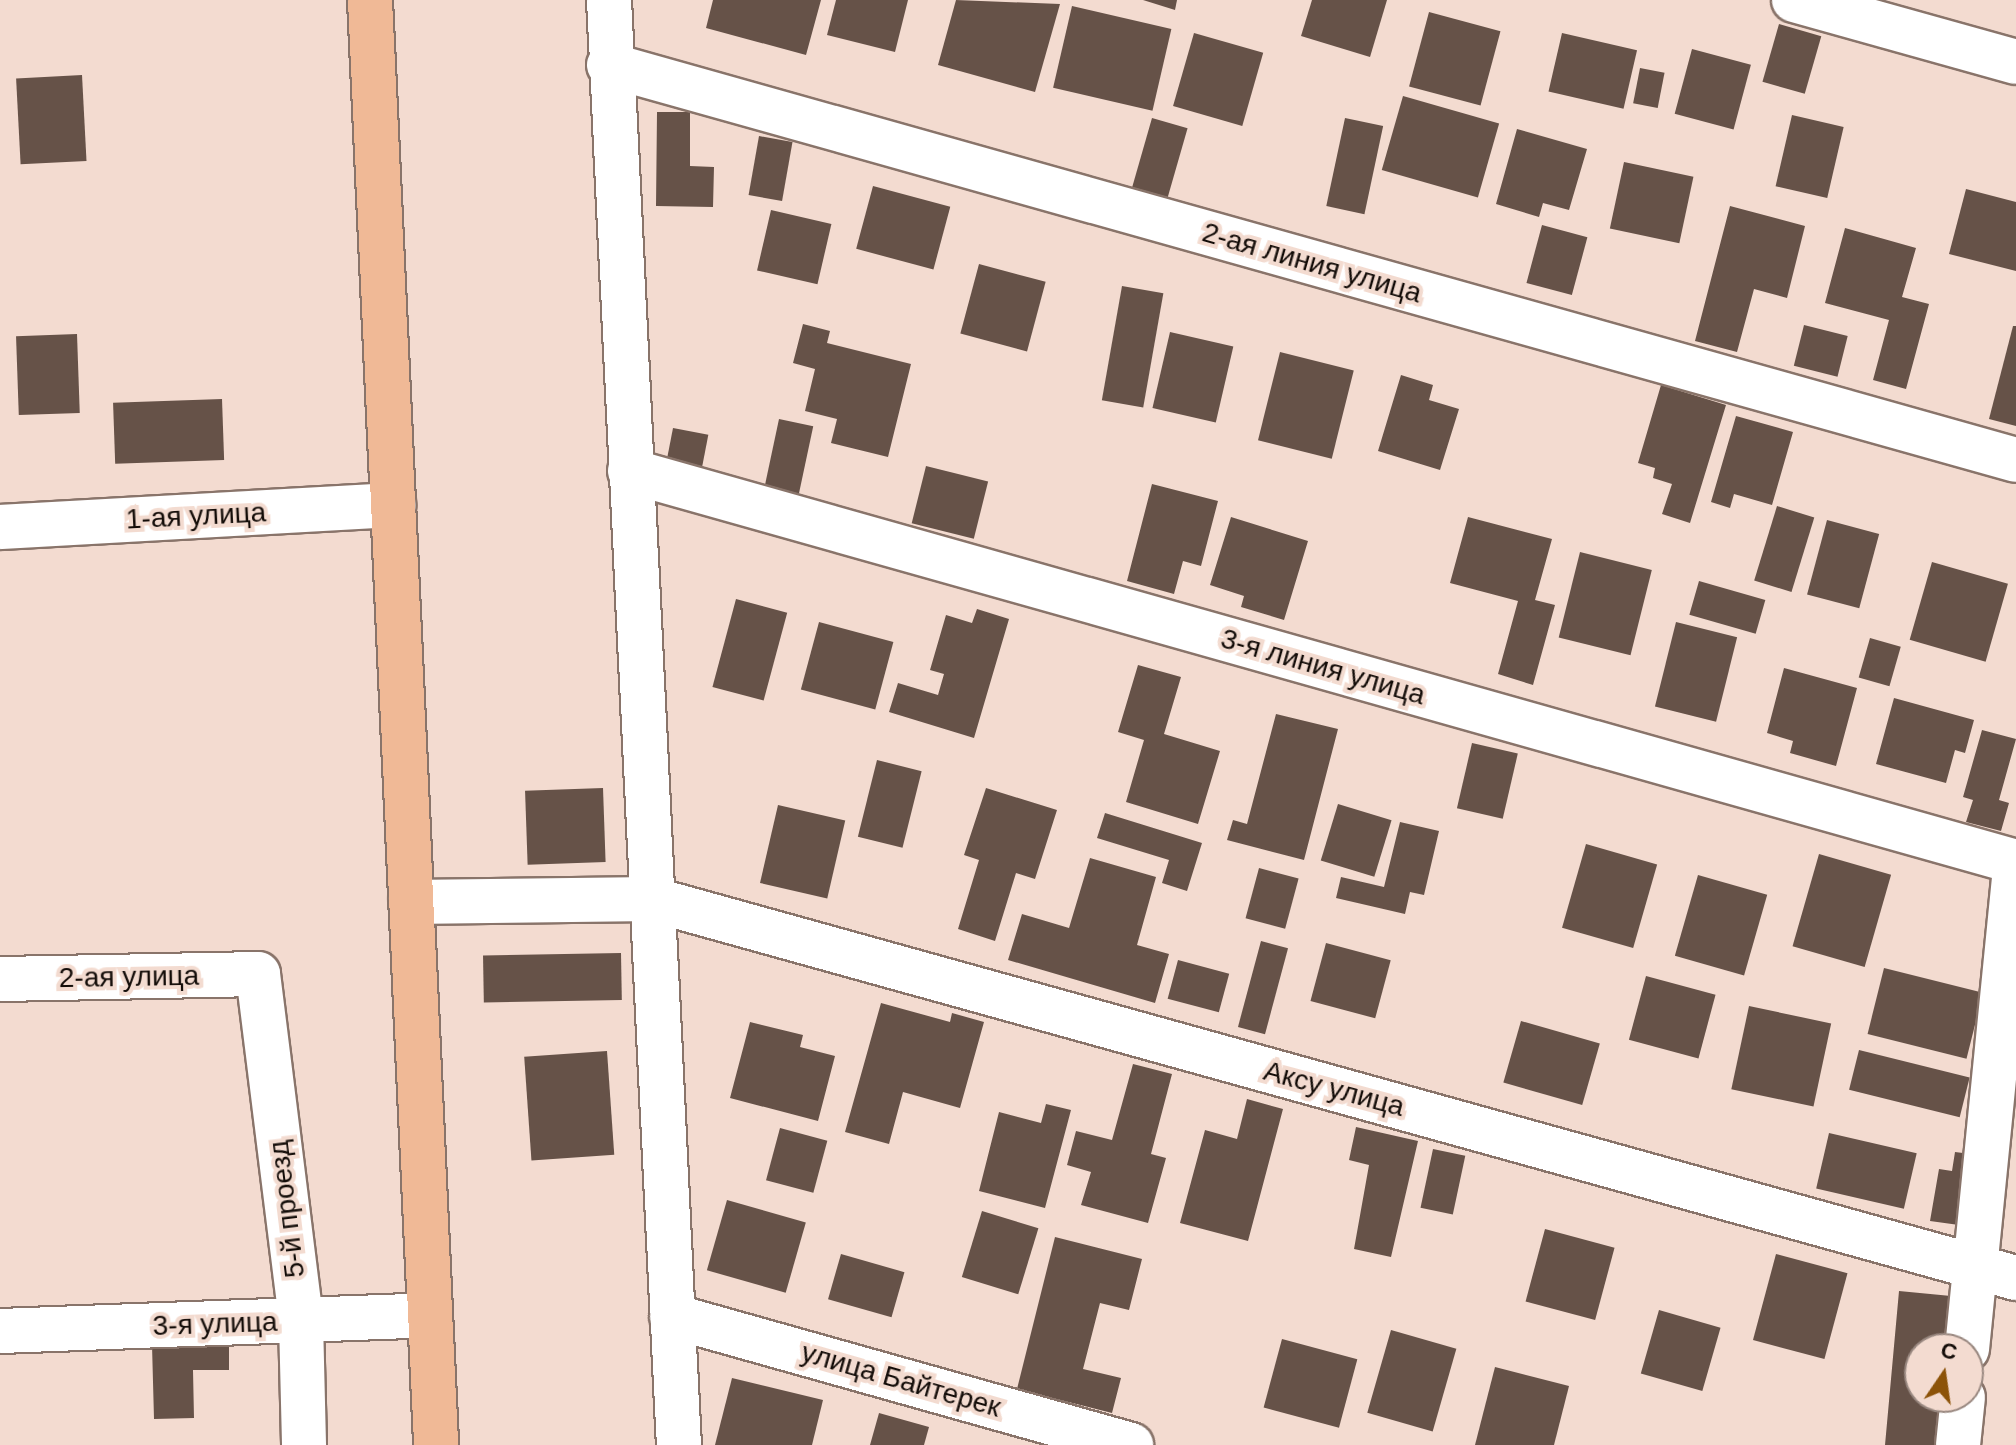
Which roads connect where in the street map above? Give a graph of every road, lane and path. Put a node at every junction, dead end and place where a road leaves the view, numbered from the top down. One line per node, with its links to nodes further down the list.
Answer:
1 (370, 0): 8 (main road)
2 (609, 0): 5 (street)
3 (1794, 0): 4 (street)
4 (2016, 62)
5 (609, 65): 6 (street, 2-ая линия улица); 7 (street)
6 (2016, 460)
7 (630, 471): 10 (street, 3-я линия улица); 11 (street)
8 (393, 505): 9 (street, 1-ая улица); 12 (main road)
9 (0, 527)
10 (2016, 862): 15 (street)
11 (651, 899): 12 (street, Аксу улица); 15 (street, Аксу улица); 17 (street)
12 (411, 902): 16 (main road)
13 (258, 974): 14 (street, 2-ая улица); 18 (street, 5-й проезд)
14 (0, 979)
15 (1996, 1272): 20 (street)
16 (429, 1315): 18 (street, 3-я улица); 23 (main road)
17 (672, 1316): 24 (street); 25 (street, улица Байтерек)
18 (301, 1321): 19 (street, 3-я улица); 22 (street, 5-й проезд)
19 (0, 1331)
20 (1973, 1333)
21 (1961, 1413): 26 (street)
22 (304, 1445)
23 (436, 1445)
24 (679, 1445)
25 (1131, 1445)
26 (1958, 1445)

